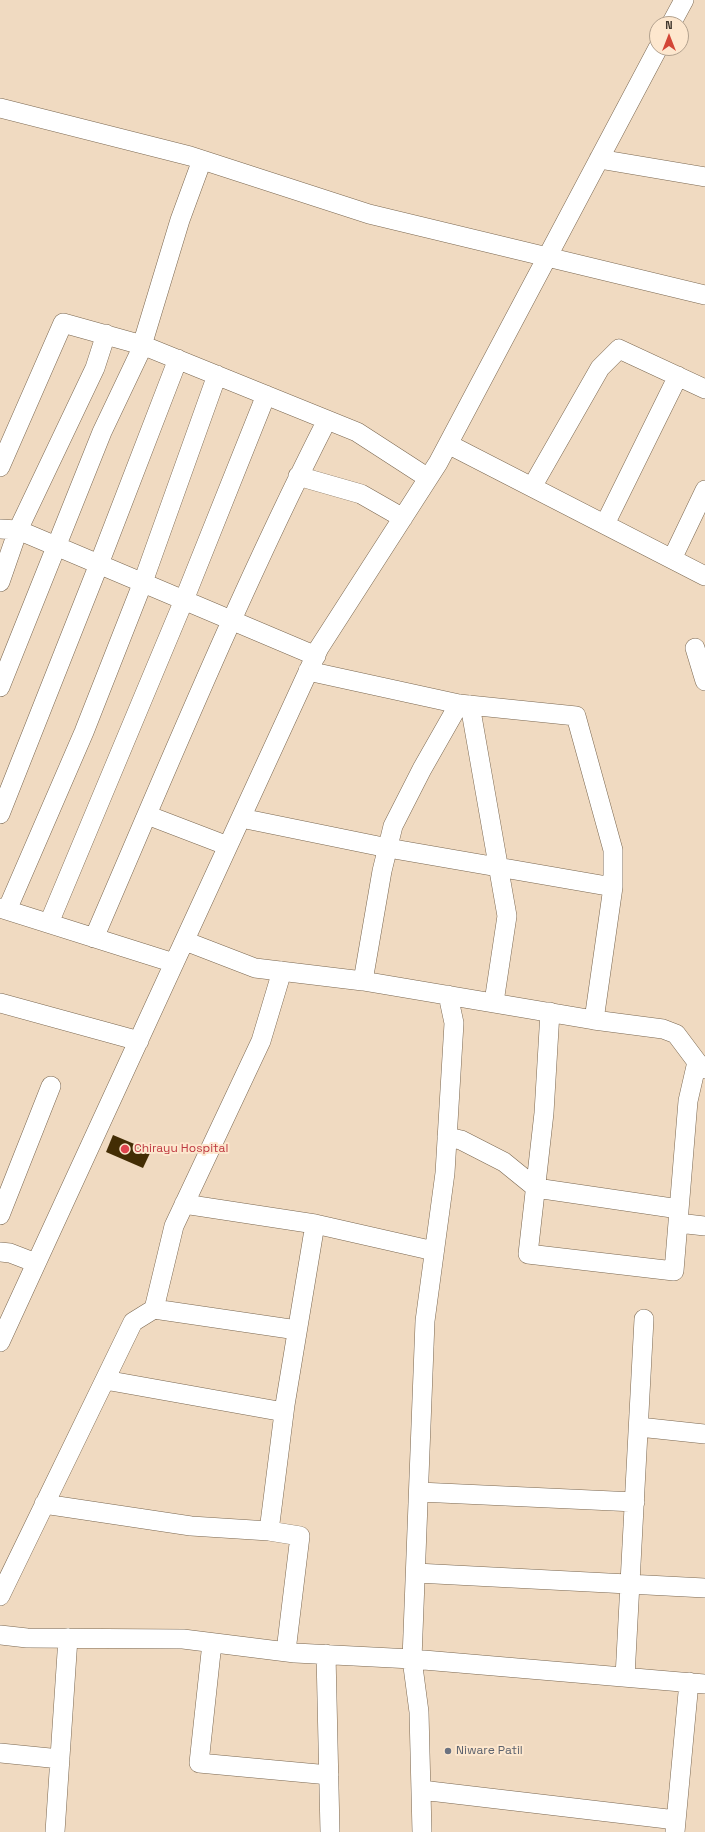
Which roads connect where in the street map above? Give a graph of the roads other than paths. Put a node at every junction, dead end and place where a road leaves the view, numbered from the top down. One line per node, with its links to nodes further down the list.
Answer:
1 (684, 0): 2 (street)
2 (675, 16)
3 (654, 56): 6 (street)
4 (0, 108): 5 (street)
5 (202, 160): 8 (street); 11 (street)
6 (599, 160): 7 (street); 8 (street)
7 (705, 177)
8 (547, 258): 9 (street); 18 (street)
9 (705, 294)
10 (106, 334): 11 (street); 19 (street); 26 (street)
11 (142, 345): 12 (street); 27 (street)
12 (178, 359): 13 (street); 29 (street)
13 (217, 375): 16 (street); 32 (street)
14 (678, 376): 15 (street); 22 (street); 25 (street)
15 (705, 389)
16 (266, 395): 17 (street); 33 (street)
17 (327, 420): 20 (street); 21 (street)
18 (448, 444): 21 (street); 22 (street)
19 (0, 467)
20 (298, 476): 24 (street); 34 (street)
21 (428, 478): 24 (street)
22 (532, 487): 25 (street)
23 (705, 490): 28 (street)
24 (403, 518): 36 (street)
25 (605, 524): 28 (street)
26 (9, 530): 27 (street); 31 (street)
27 (57, 546): 29 (street); 38 (street)
28 (672, 559): 30 (street)
29 (99, 564): 32 (street); 40 (street)
30 (705, 576)
31 (0, 582)
32 (143, 582): 33 (street); 47 (street)
33 (184, 600): 34 (street); 48 (street)
34 (230, 620): 36 (street); 41 (street)
35 (694, 648): 37 (street)
36 (312, 663): 39 (street); 42 (street)
37 (705, 681)
38 (0, 687)
39 (464, 704): 44 (street); 45 (street); 46 (street)
40 (0, 814)
41 (147, 815): 43 (street); 49 (street)
42 (241, 818): 43 (street); 44 (street)
43 (228, 846): 50 (street)
44 (388, 848): 45 (street); 53 (street)
45 (498, 868): 46 (street); 55 (street)
46 (613, 887): 58 (street)
47 (3, 909): 48 (street)
48 (49, 923): 49 (street)
49 (94, 938): 51 (street)
50 (185, 941): 51 (street); 52 (street)
51 (174, 963): 59 (street)
52 (282, 971): 53 (street); 64 (street)
53 (363, 981): 54 (street)
54 (448, 994): 55 (street); 62 (street)
55 (494, 1002): 57 (street)
56 (0, 1003): 59 (street)
57 (550, 1012): 58 (street); 63 (street)
58 (594, 1020): 60 (street)
59 (138, 1041): 71 (street)
60 (701, 1065): 66 (street)
61 (51, 1086): 65 (street)
62 (447, 1137): 63 (street); 69 (street)
63 (536, 1188): 66 (street); 66 (street)
64 (184, 1204): 67 (street); 72 (street)
65 (0, 1215)
66 (679, 1216): 68 (street)
67 (315, 1224): 69 (street); 74 (street)
68 (705, 1226)
69 (434, 1251): 80 (street)
70 (0, 1252): 71 (street)
71 (36, 1264): 75 (street)
72 (154, 1309): 74 (street); 76 (street)
73 (644, 1319): 78 (street)
74 (297, 1330): 77 (street)
75 (0, 1342)
76 (105, 1380): 77 (street); 82 (street)
77 (284, 1412): 83 (street)
78 (639, 1426): 79 (street); 81 (street)
79 (705, 1434)
80 (419, 1492): 81 (street); 84 (street)
81 (635, 1502): 85 (street)
82 (44, 1504): 83 (street); 87 (street)
83 (269, 1531): 91 (street)
84 (416, 1574): 85 (street); 93 (street)
85 (630, 1585): 86 (street); 94 (street)
86 (705, 1588)
87 (0, 1596)
88 (0, 1635): 89 (street)
89 (68, 1638): 90 (street); 97 (street)
90 (212, 1643): 91 (street); 98 (street)
91 (286, 1651): 92 (street)
92 (326, 1654): 93 (street); 98 (street)
93 (412, 1659): 94 (street); 99 (street)
94 (625, 1677): 95 (street)
95 (697, 1683): 100 (street)
96 (0, 1753): 97 (street)
97 (60, 1759): 101 (street)
98 (329, 1775): 102 (street)
99 (421, 1790): 100 (street); 103 (street)
100 (675, 1826)
101 (55, 1832)
102 (330, 1832)
103 (422, 1832)

